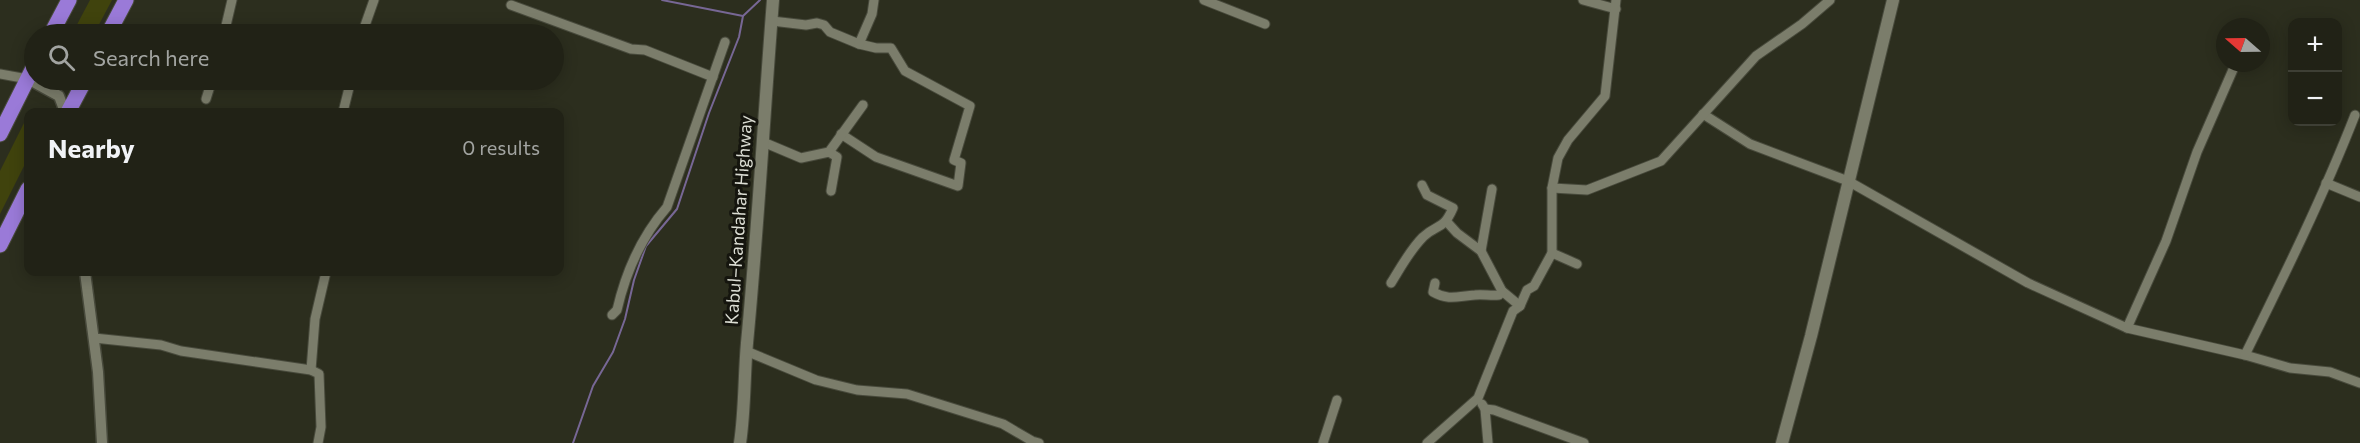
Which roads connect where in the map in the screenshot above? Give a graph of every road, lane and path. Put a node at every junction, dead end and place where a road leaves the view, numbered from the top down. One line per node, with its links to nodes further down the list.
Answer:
1 (69, 0): 14 (highway)
2 (126, 0): 15 (highway)
3 (232, 0): 16 (street)
4 (374, 0): 17 (street)
5 (773, 0): 13 (main road, Kabul–Kandahar Highway)
6 (874, 0): 22 (street)
7 (1204, 0): 20 (street)
8 (1583, 0): 11 (street)
9 (1830, 0): 37 (street)
10 (1893, 0): 43 (main road)
11 (1616, 4): 46 (street)
12 (511, 5): 18 (street)
13 (772, 21): 22 (street); 41 (main road, Kabul–Kandahar Highway)
14 (56, 24)
15 (113, 24)
16 (226, 24)
17 (366, 24)
18 (563, 24)
19 (564, 24): 26 (street)
20 (1265, 24)
21 (725, 42): 26 (street)
22 (859, 44): 40 (street)
23 (2232, 72): 63 (street)
24 (24, 73): 25 (street)
25 (0, 74)
26 (713, 77): 62 (street)
27 (24, 87): 39 (highway)
28 (52, 90): 34 (street)
29 (79, 90): 35 (highway)
30 (209, 90): 32 (street)
31 (348, 90): 36 (street)
32 (206, 99)
33 (864, 105): 40 (street)
34 (64, 108)
35 (68, 108)
36 (344, 108)
37 (1703, 114): 43 (street); 46 (street)
38 (2355, 115): 44 (street)
39 (0, 134)
40 (841, 134): 42 (street)
41 (763, 142): 42 (street); 65 (main road, Kabul–Kandahar Highway)
42 (829, 152): 48 (street)
43 (1848, 181): 63 (street); 80 (main road)
44 (2326, 183): 50 (street); 66 (street)
45 (1422, 185): 51 (street)
46 (1552, 188): 54 (street)
47 (1492, 189): 53 (street)
48 (831, 191)
49 (24, 197): 52 (highway)
50 (2360, 197)
51 (1446, 222): 53 (street); 58 (street)
52 (0, 245)
53 (1480, 252): 60 (street)
54 (1552, 253): 55 (street); 61 (street)
55 (1577, 264)
56 (86, 276): 64 (street)
57 (325, 276): 67 (street)
58 (1391, 283)
59 (1435, 283): 60 (street)
60 (1502, 291): 61 (street)
61 (1520, 306): 69 (street)
62 (612, 315)
63 (2127, 328): 66 (street)
64 (94, 338): 67 (street); 72 (street)
65 (746, 351): 74 (main road, Kabul–Kandahar Highway); 75 (street)
66 (2244, 355): 68 (street)
67 (311, 370): 73 (street)
68 (2360, 384)
69 (1478, 398): 71 (street); 77 (street)
70 (1337, 400): 76 (street)
71 (1485, 409): 78 (street); 79 (street)
72 (102, 443)
73 (318, 443)
74 (740, 443)
75 (1040, 443)
76 (1323, 443)
77 (1427, 443)
78 (1488, 443)
79 (1584, 443)
80 (1782, 443)

